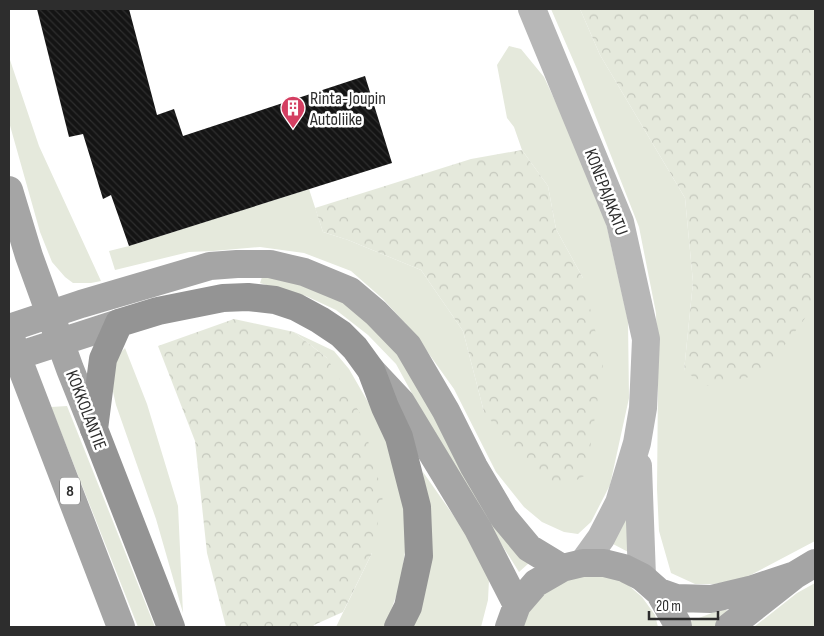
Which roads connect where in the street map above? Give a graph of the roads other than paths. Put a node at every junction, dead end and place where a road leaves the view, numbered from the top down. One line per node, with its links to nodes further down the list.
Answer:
1 (532, 9): 10 (street, KONEPAJAKATU)
2 (9, 190): 3 (main road, KOKKOLANTIE)
3 (50, 314): 5 (main road); 6 (main road, KOKKOLANTIE); 11 (main road)
4 (120, 323): 6 (main road); 8 (highway); 9 (highway)
5 (9, 328)
6 (61, 342): 7 (main road); 9 (main road, KOKKOLANTIE)
7 (13, 344): 15 (main road, 8)
8 (370, 370): 14 (main road); 17 (highway)
9 (94, 429): 16 (highway, KOKKOLANTIE)
10 (638, 442): 11 (street, KONEPAJAKATU); 13 (street, KONEPAJAKATU)
11 (572, 566): 13 (main road); 14 (main road)
12 (805, 569): 13 (main road); 19 (main road)
13 (650, 584): 18 (main road)
14 (513, 616)
15 (121, 627)
16 (171, 627)
17 (398, 627)
18 (678, 627)
19 (729, 627)

